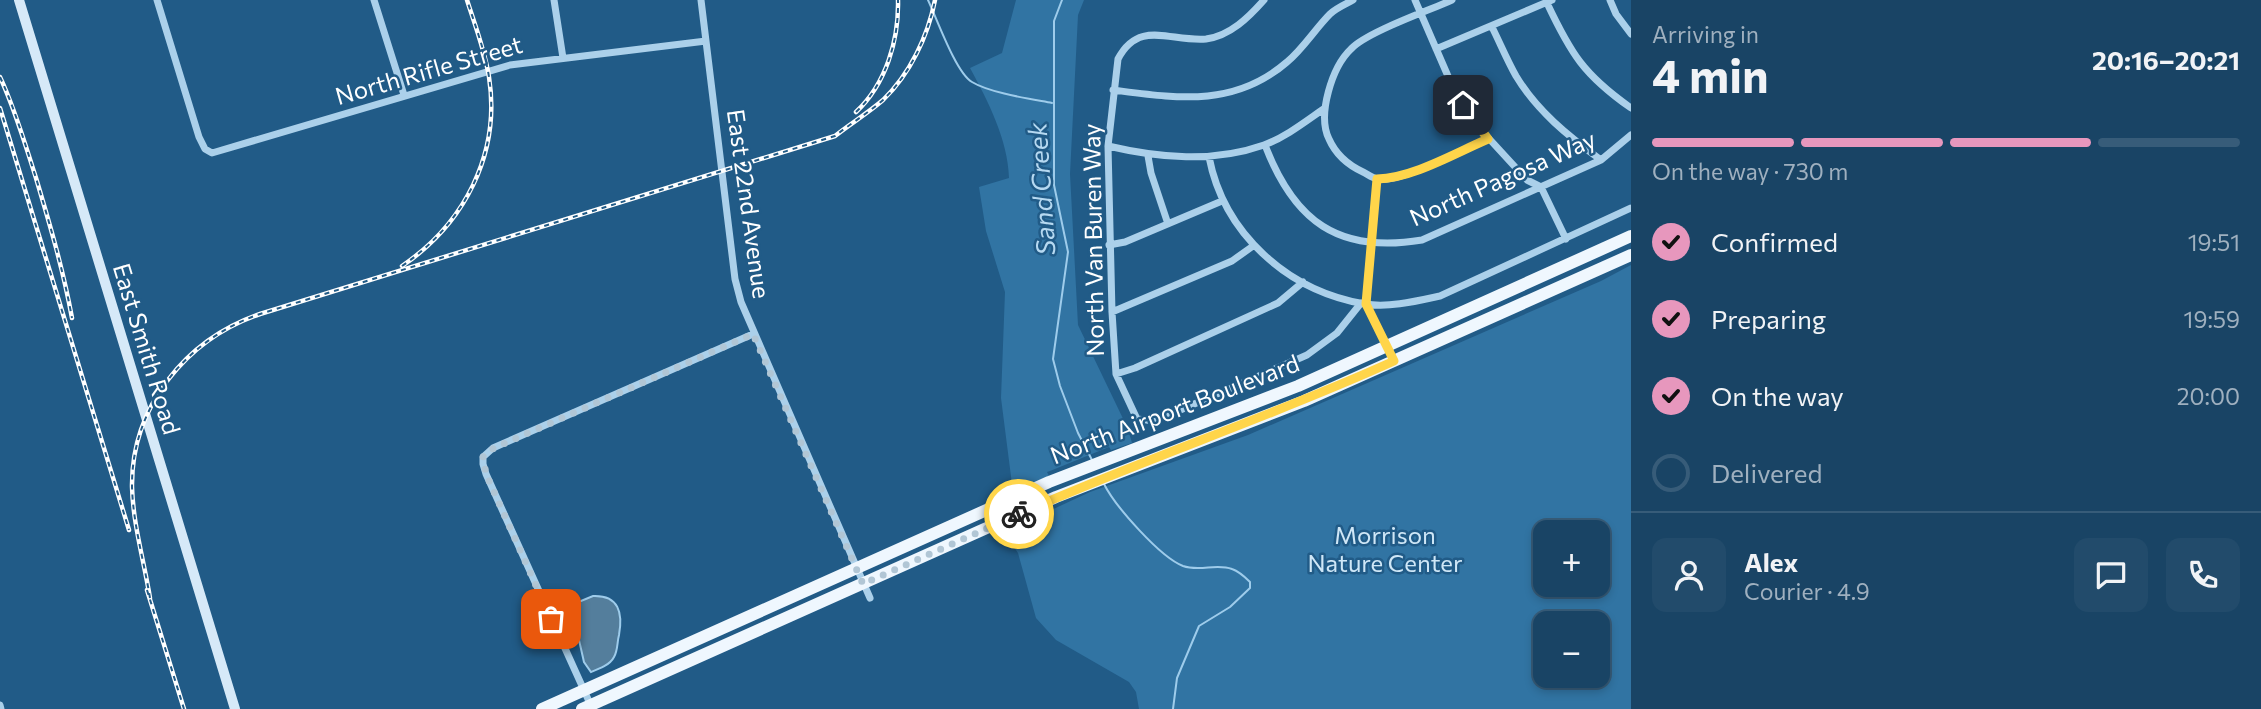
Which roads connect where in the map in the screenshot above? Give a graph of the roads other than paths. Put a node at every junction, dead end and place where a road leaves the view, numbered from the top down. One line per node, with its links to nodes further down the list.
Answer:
1 (19, 0): 52 (street, East Smith Road)
2 (157, 0): 19 (street, North Rifle Street)
3 (374, 0): 19 (street)
4 (554, 0): 17 (street)
5 (701, 0): 15 (street, East 22nd Avenue)
6 (1264, 0): 18 (street, North Van Buren Way)
7 (1353, 0): 18 (street)
8 (1415, 0): 12 (street)
9 (1452, 0): 12 (street)
10 (1610, 0): 14 (street)
11 (1549, 2): 13 (street); 21 (street)
12 (1421, 14): 16 (street); 20 (street)
13 (1492, 27): 16 (street); 28 (street)
14 (1631, 34)
15 (706, 41): 17 (street, North Rifle Street); 43 (street, East 22nd Avenue)
16 (1436, 49): 23 (street)
17 (563, 58): 19 (street, North Rifle Street)
18 (1113, 90): 25 (street, North Van Buren Way)
19 (404, 95)
20 (1325, 108): 24 (street); 29 (street)
21 (1631, 108)
22 (1631, 135): 28 (street, North Pagosa Way)
23 (1488, 139): 29 (street); 30 (street)
24 (1265, 145): 27 (street); 36 (street, North Pagosa Way)
25 (1108, 146): 26 (street); 37 (street, North Van Buren Way)
26 (1148, 156): 27 (street); 33 (street)
27 (1209, 157): 31 (street)
28 (1601, 160): 30 (street, North Pagosa Way)
29 (1377, 179): 36 (street)
30 (1541, 187): 35 (street); 36 (street, North Pagosa Way)
31 (1222, 201): 33 (street); 38 (street)
32 (1631, 208): 35 (street)
33 (1168, 225): 37 (street)
34 (1631, 236): 44 (main road, North Airport Boulevard)
35 (1566, 239): 41 (street)
36 (1372, 243): 41 (street)
37 (1109, 245): 42 (street, North Van Buren Way)
38 (1254, 246): 40 (street); 42 (street)
39 (1631, 255): 45 (main road, North Airport Boulevard)
40 (1303, 282): 41 (street); 46 (street)
41 (1364, 303): 44 (street); 46 (street, North Van Buren Way)
42 (1112, 312): 46 (street, North Van Buren Way)
43 (753, 334): 47 (street, East 22nd Avenue); 50 (street)
44 (1387, 347): 45 (street); 47 (main road, North Airport Boulevard)
45 (1394, 361): 48 (main road, North Airport Boulevard)
46 (1116, 374)
47 (857, 569): 48 (street, East 22nd Avenue); 50 (main road, North Airport Boulevard)
48 (863, 584): 49 (street, East 22nd Avenue); 51 (main road, North Airport Boulevard)
49 (870, 598)
50 (584, 690): 51 (street); 53 (main road, North Airport Boulevard)
51 (588, 708)
52 (235, 709)
53 (542, 709)

